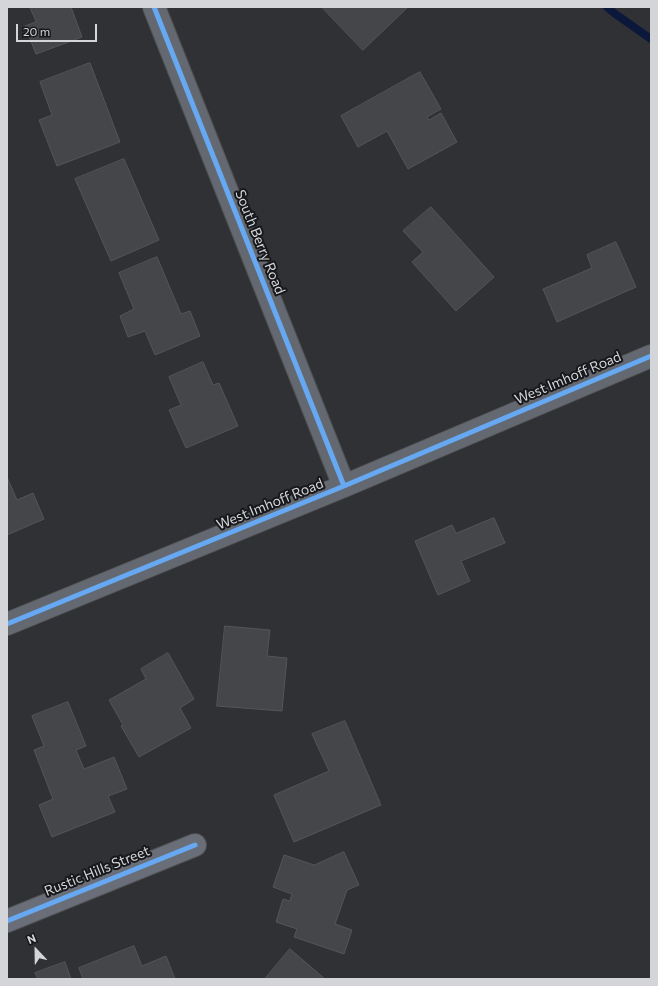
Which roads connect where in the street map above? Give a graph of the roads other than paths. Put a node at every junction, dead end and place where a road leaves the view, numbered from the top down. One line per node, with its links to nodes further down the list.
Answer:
1 (154, 7): 3 (street, South Berry Road)
2 (651, 356): 3 (street, West Imhoff Road)
3 (344, 486): 4 (street, West Imhoff Road)
4 (7, 624)
5 (196, 845): 6 (street, Rustic Hills Street)
6 (8, 917)

